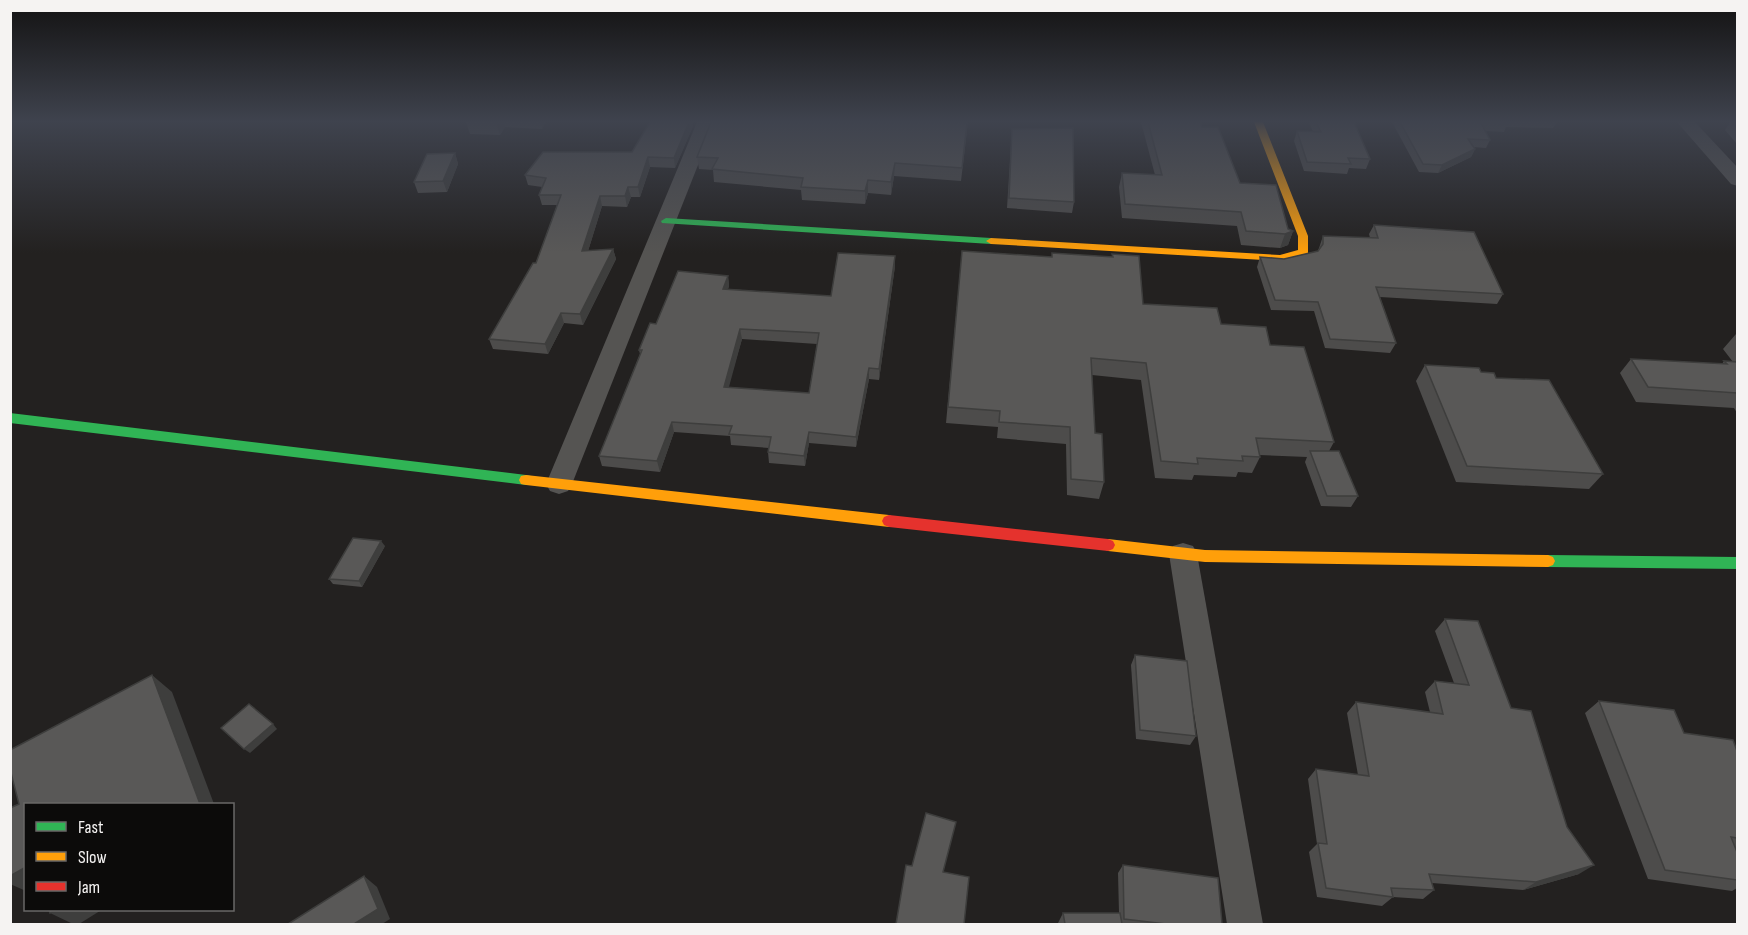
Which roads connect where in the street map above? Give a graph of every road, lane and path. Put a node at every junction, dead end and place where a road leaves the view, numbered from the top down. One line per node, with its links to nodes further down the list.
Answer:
1 (689, 166): 5 (street)
2 (1275, 166): 5 (street)
3 (1724, 166): 4 (street)
4 (1737, 180)
5 (666, 221): 7 (street)
6 (10, 418): 7 (street)
7 (559, 484): 8 (street)
8 (1183, 554): 9 (street); 10 (street)
9 (1737, 563)
10 (1245, 924)

